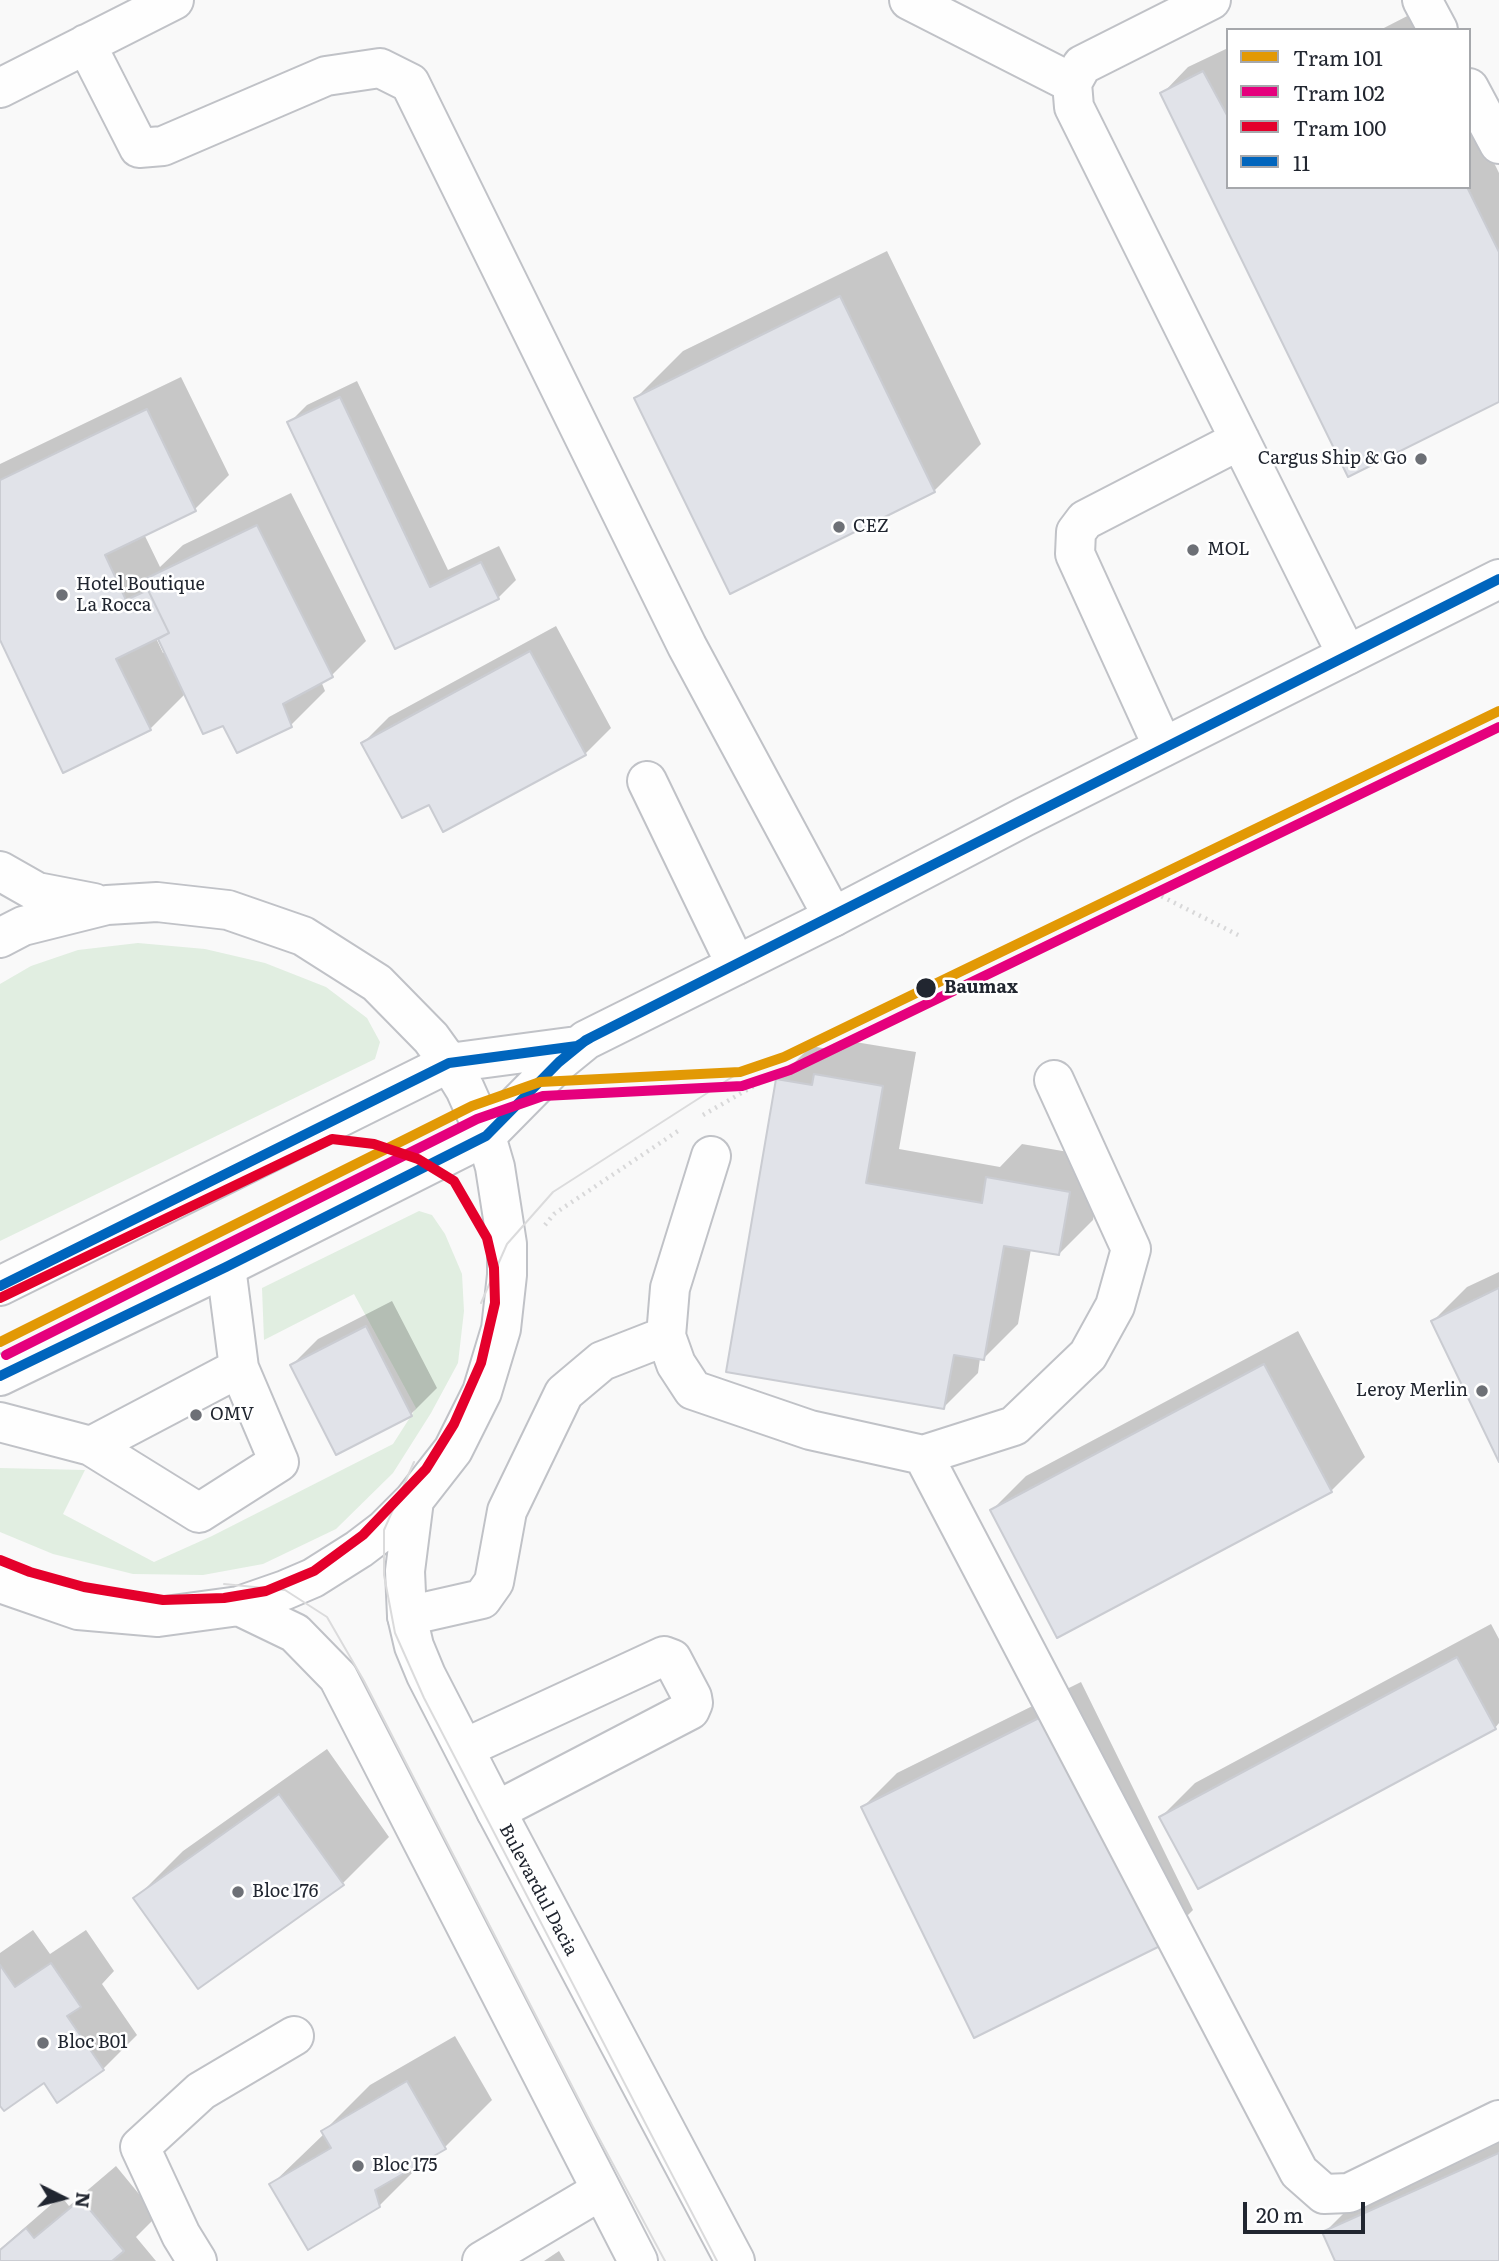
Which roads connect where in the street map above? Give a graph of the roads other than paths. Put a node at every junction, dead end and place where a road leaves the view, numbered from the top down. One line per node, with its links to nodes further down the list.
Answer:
1 (174, 0): 6 (main road)
2 (909, 0): 7 (main road)
3 (1211, 0): 7 (main road)
4 (1422, 0): 5 (main road)
5 (1437, 28)
6 (86, 44): 8 (main road); 18 (main road)
7 (1072, 83): 11 (main road)
8 (0, 88)
9 (1471, 92): 10 (main road)
10 (1499, 144)
11 (1240, 440): 13 (main road); 14 (main road)
12 (1499, 579): 13 (main road)
13 (1347, 655): 14 (main road)
14 (1163, 747): 18 (main road)
15 (647, 781): 20 (main road)
16 (0, 871): 17 (main road)
17 (107, 905): 19 (main road); 22 (main road)
18 (833, 917): 20 (main road)
19 (0, 938)
20 (736, 965): 21 (main road)
21 (577, 1046): 22 (main road); 24 (main road)
22 (449, 1063): 24 (main road); 27 (main road)
23 (1054, 1080): 33 (main road)
24 (486, 1136): 26 (main road); 34 (main road)
25 (710, 1156): 28 (main road)
26 (226, 1267): 29 (main road); 30 (main road)
27 (0, 1286)
28 (666, 1336): 33 (main road); 37 (main road)
29 (239, 1368): 32 (main road); 32 (main road)
30 (0, 1376)
31 (0, 1422): 32 (main road)
32 (91, 1447)
33 (923, 1455): 41 (main road)
34 (414, 1500): 36 (main road); 37 (main road, Bulevardul Dacia)
35 (0, 1583): 36 (main road)
36 (239, 1606): 42 (main road)
37 (407, 1616): 38 (main road, Bulevardul Dacia)
38 (465, 1748): 39 (main road, Bulevardul Dacia); 39 (main road)
39 (496, 1811): 46 (main road, Bulevardul Dacia)
40 (294, 2036): 43 (main road)
41 (1499, 2120)
42 (600, 2190): 44 (main road); 45 (main road)
43 (197, 2261)
44 (482, 2261)
45 (638, 2261)
46 (735, 2261)

